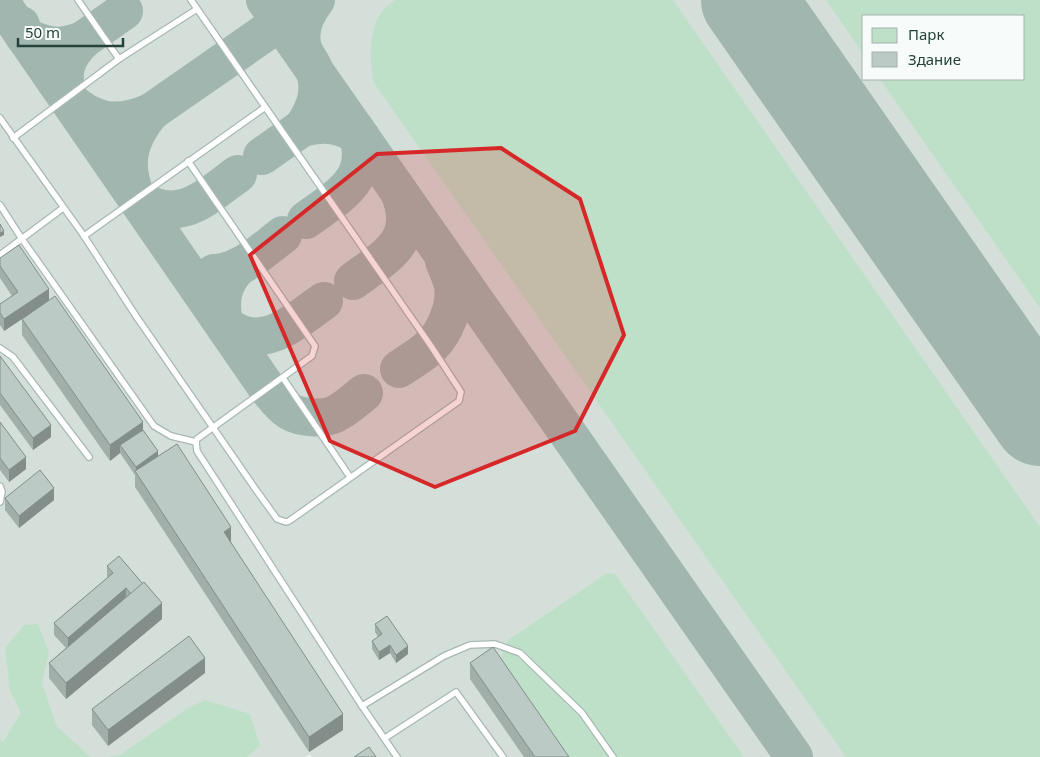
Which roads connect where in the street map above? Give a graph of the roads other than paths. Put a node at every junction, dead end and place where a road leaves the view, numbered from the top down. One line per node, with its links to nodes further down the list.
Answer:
1 (78, 0): 4 (lane)
2 (191, 0): 3 (lane)
3 (197, 9): 4 (lane); 5 (lane)
4 (119, 59): 7 (lane)
5 (264, 108): 8 (lane); 19 (lane)
6 (0, 118): 7 (lane)
7 (13, 138): 10 (lane)
8 (188, 161): 11 (lane); 15 (lane)
9 (0, 205): 12 (lane)
10 (63, 208): 11 (lane); 12 (lane)
11 (84, 236): 16 (lane)
12 (22, 239): 13 (lane); 17 (lane)
13 (0, 255)
14 (0, 348): 18 (lane)
15 (283, 378): 16 (lane); 19 (lane)
16 (212, 427): 17 (lane); 19 (lane)
17 (196, 442): 22 (lane)
18 (89, 457)
19 (350, 477)
20 (0, 486): 21 (lane)
21 (0, 502)
22 (362, 706): 23 (lane); 26 (lane)
23 (384, 738): 24 (lane); 25 (lane)
24 (398, 757)
25 (503, 757)
26 (613, 757)

